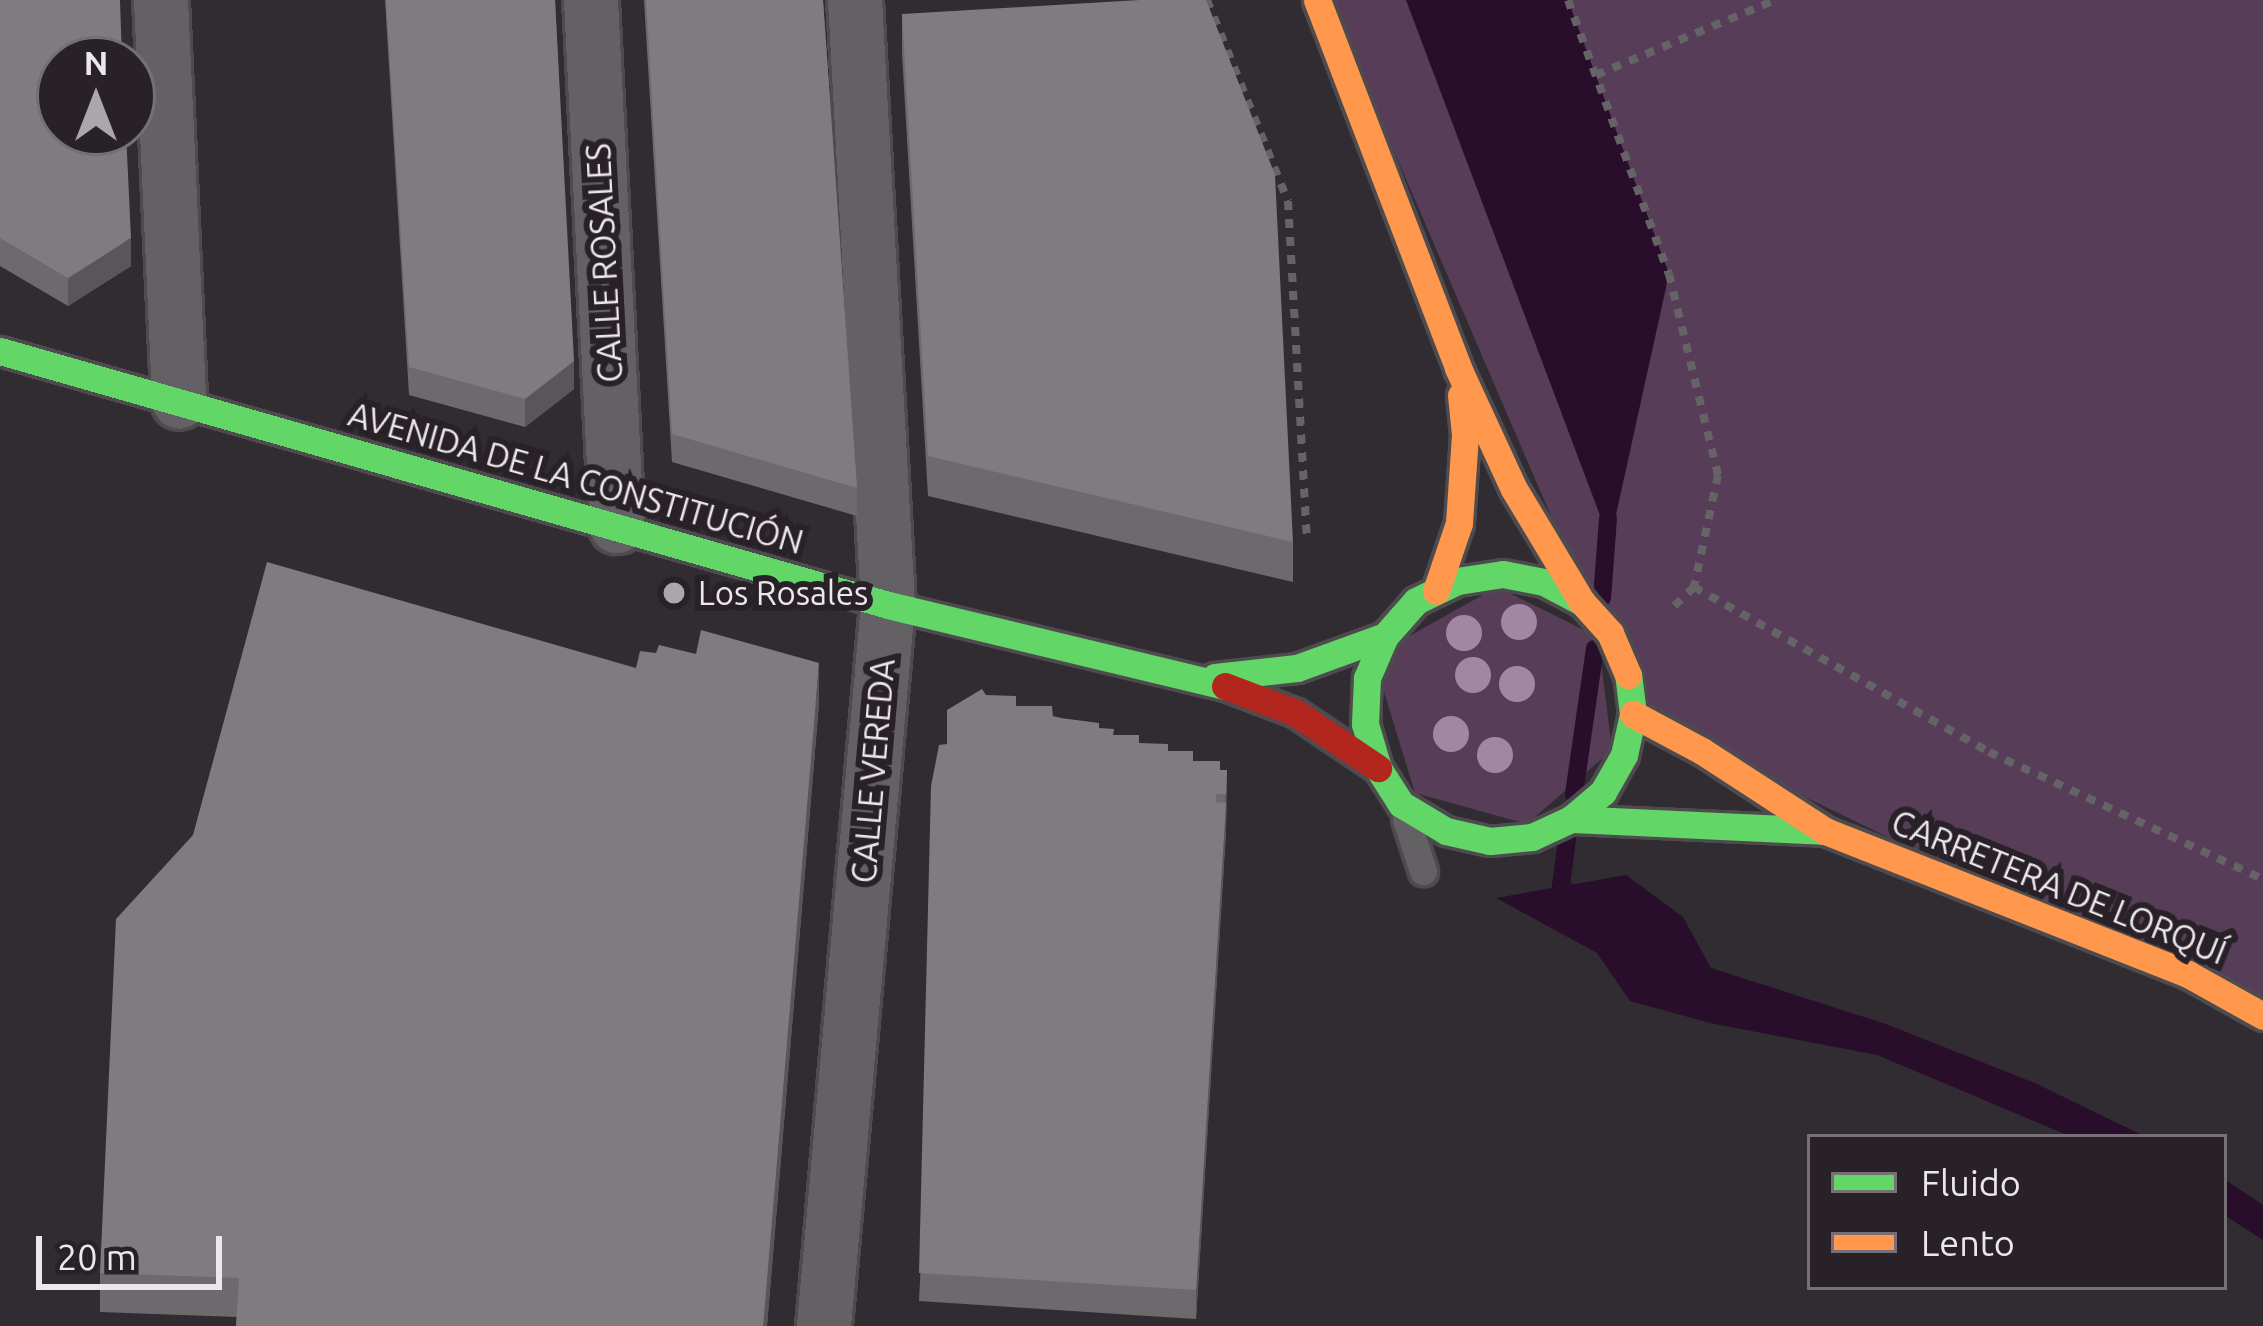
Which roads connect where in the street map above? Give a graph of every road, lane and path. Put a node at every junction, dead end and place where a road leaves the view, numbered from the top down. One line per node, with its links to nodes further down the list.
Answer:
1 (161, 0): 11 (street)
2 (591, 0): 12 (street, CALLE ROSALES)
3 (855, 0): 17 (street, CALLE VEREDA)
4 (1207, 0): 13 (path)
5 (1317, 0): 10 (main road)
6 (1568, 0): 8 (path)
7 (1774, 0): 8 (path)
8 (1595, 76): 14 (path)
9 (0, 351): 11 (main road, AVENIDA DE LA CONSTITUCIÓN)
10 (1458, 368): 15 (main road); 16 (main road)
11 (179, 402): 12 (main road, AVENIDA DE LA CONSTITUCIÓN)
12 (617, 526): 17 (main road, AVENIDA DE LA CONSTITUCIÓN)
13 (1307, 541)
14 (1694, 587): 19 (path); 27 (path)
15 (1436, 591): 16 (main road); 18 (main road)
16 (1582, 602): 19 (main road)
17 (887, 605): 20 (main road, AVENIDA DE LA CONSTITUCIÓN); 29 (street, CALLE VEREDA)
18 (1385, 636): 20 (main road); 22 (main road)
19 (1617, 648): 21 (main road)
20 (1205, 678): 22 (main road)
21 (1633, 714): 24 (main road); 25 (main road)
22 (1378, 768): 23 (main road)
23 (1401, 804): 24 (main road); 26 (lane)
24 (1571, 820): 25 (main road)
25 (1825, 831): 28 (main road, CARRETERA DE LORQUÍ)
26 (1423, 871)
27 (2263, 879)
28 (2263, 1016)
29 (824, 1326)

